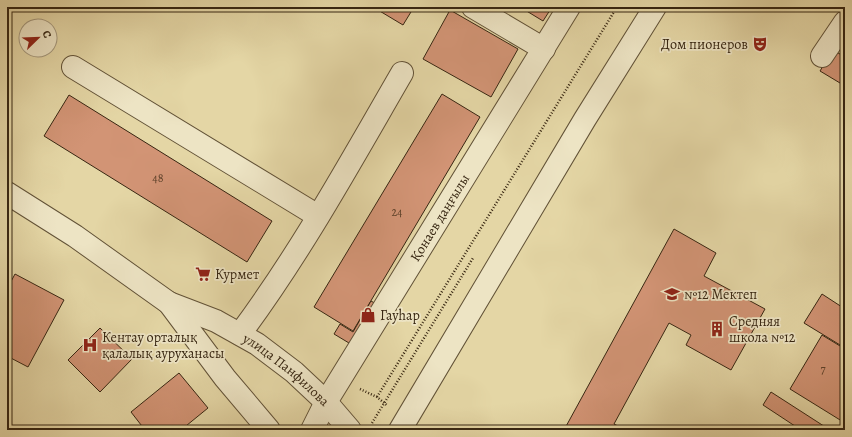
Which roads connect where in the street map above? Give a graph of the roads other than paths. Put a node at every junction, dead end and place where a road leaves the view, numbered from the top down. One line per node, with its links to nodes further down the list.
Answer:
1 (473, 7): 5 (street)
2 (569, 7): 5 (street, Қонаев даңғылы)
3 (655, 7): 14 (street)
4 (845, 22): 6 (street)
5 (544, 49): 13 (street, Қонаев даңғылы)
6 (822, 56)
7 (73, 67): 10 (street)
8 (402, 73): 10 (street)
9 (7, 194): 11 (street, улица Панфилова)
10 (318, 216): 12 (street)
11 (169, 303): 12 (street, улица Панфилова); 16 (street, улица Панфилова)
12 (240, 334): 13 (street, улица Панфилова)
13 (326, 402): 15 (street, улица Панфилова); 17 (street, Қонаев даңғылы)
14 (403, 425)
15 (360, 427)
16 (269, 430)
17 (312, 430)

